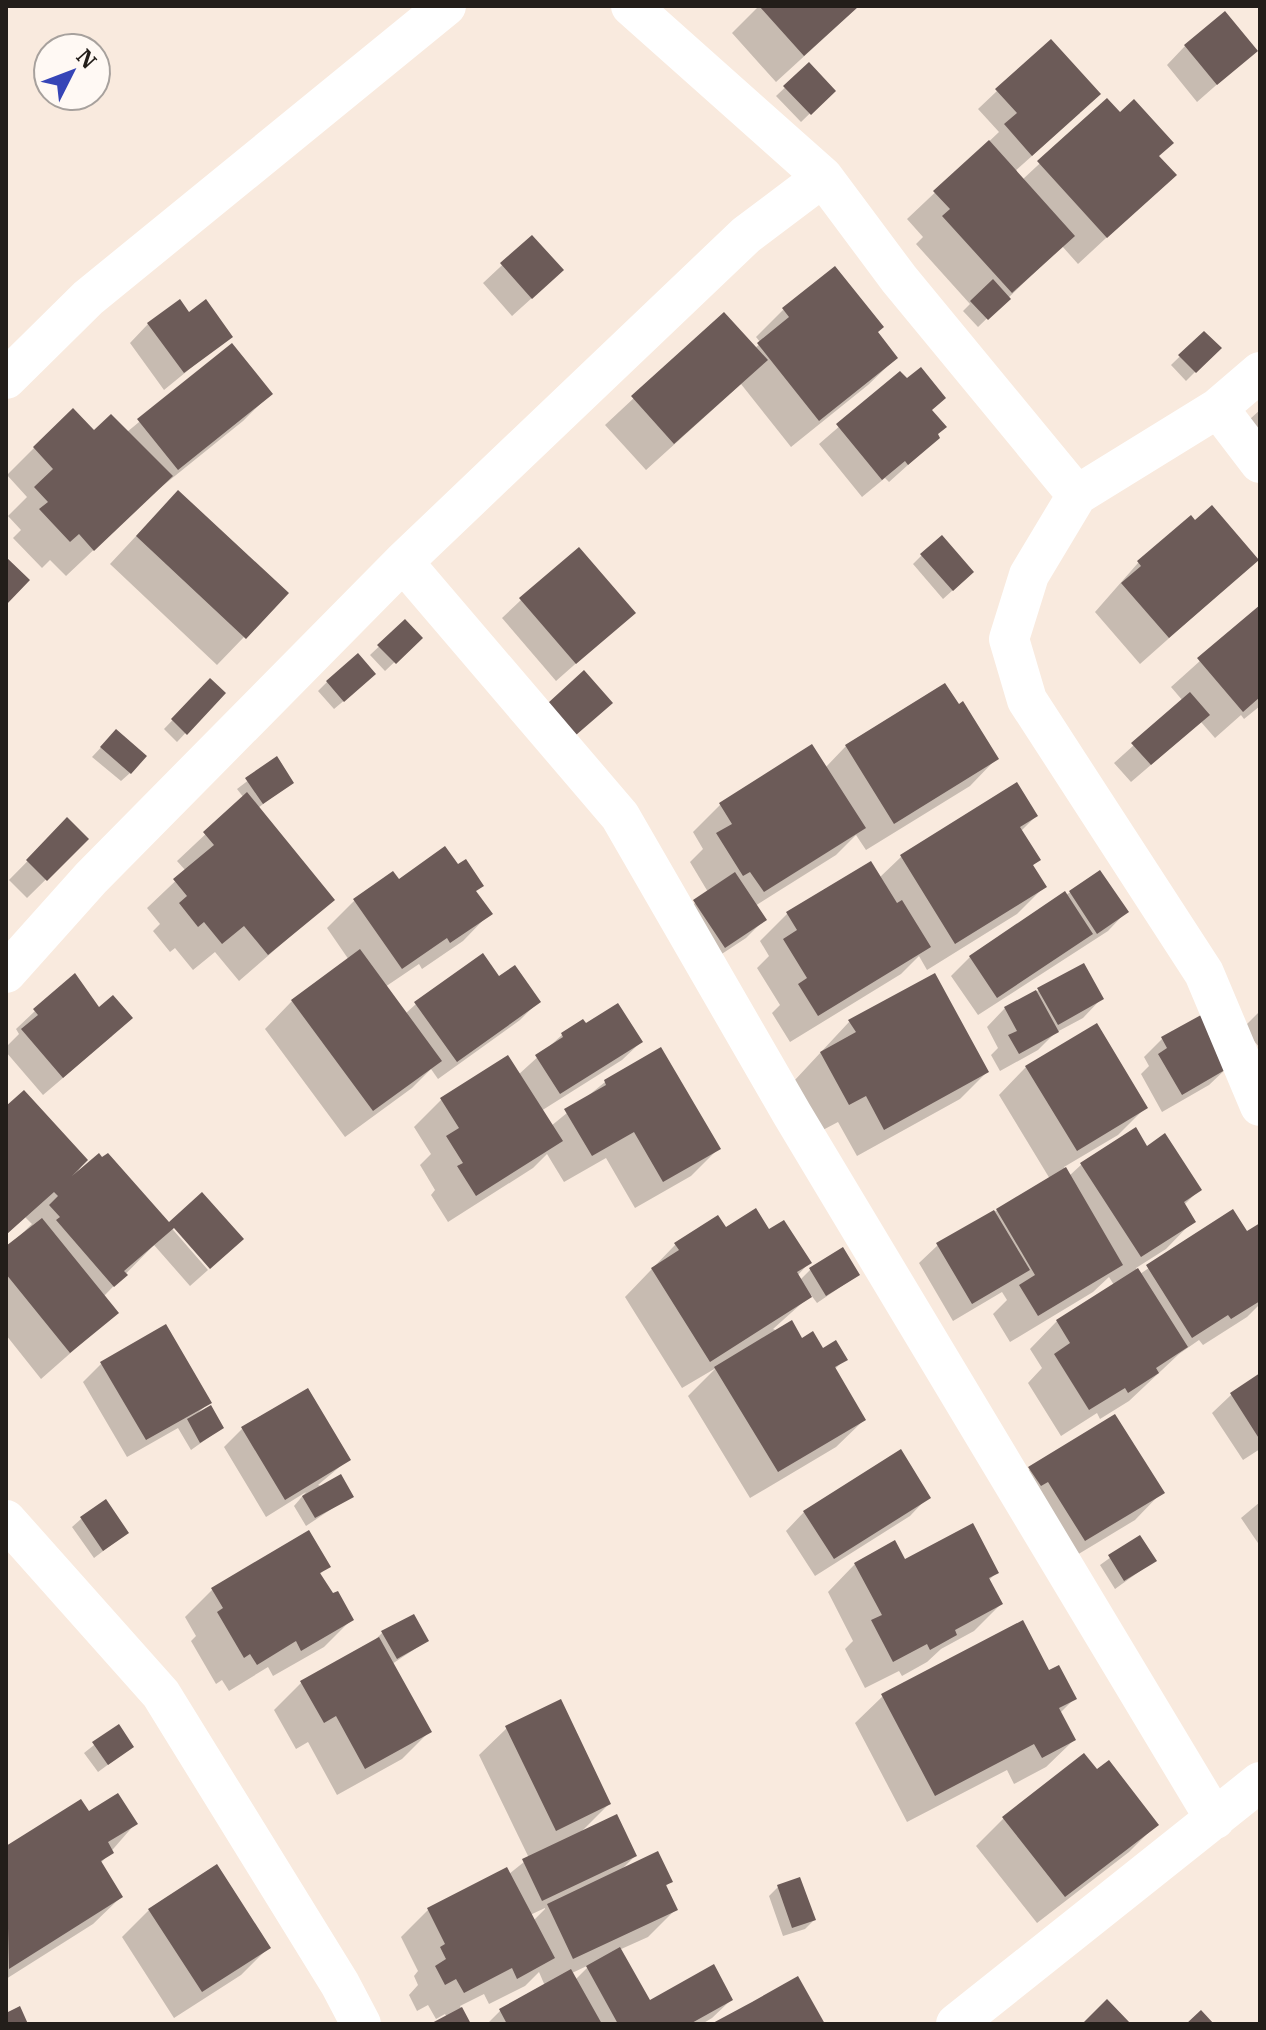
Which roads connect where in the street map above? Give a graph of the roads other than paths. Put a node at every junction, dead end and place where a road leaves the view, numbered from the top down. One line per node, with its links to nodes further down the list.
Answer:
1 (446, 6): 5 (street)
2 (631, 6): 3 (street)
3 (823, 177): 8 (street); 9 (street)
4 (1260, 372): 6 (street)
5 (6, 379)
6 (1218, 408): 7 (street); 8 (street)
7 (1260, 463)
8 (1077, 495): 11 (street)
9 (403, 562): 10 (street); 14 (street)
10 (6, 973)
11 (1260, 1106)
12 (6, 1520): 15 (street)
13 (1260, 1782): 14 (street)
14 (1215, 1819): 16 (street)
15 (361, 2024)
16 (956, 2024)

